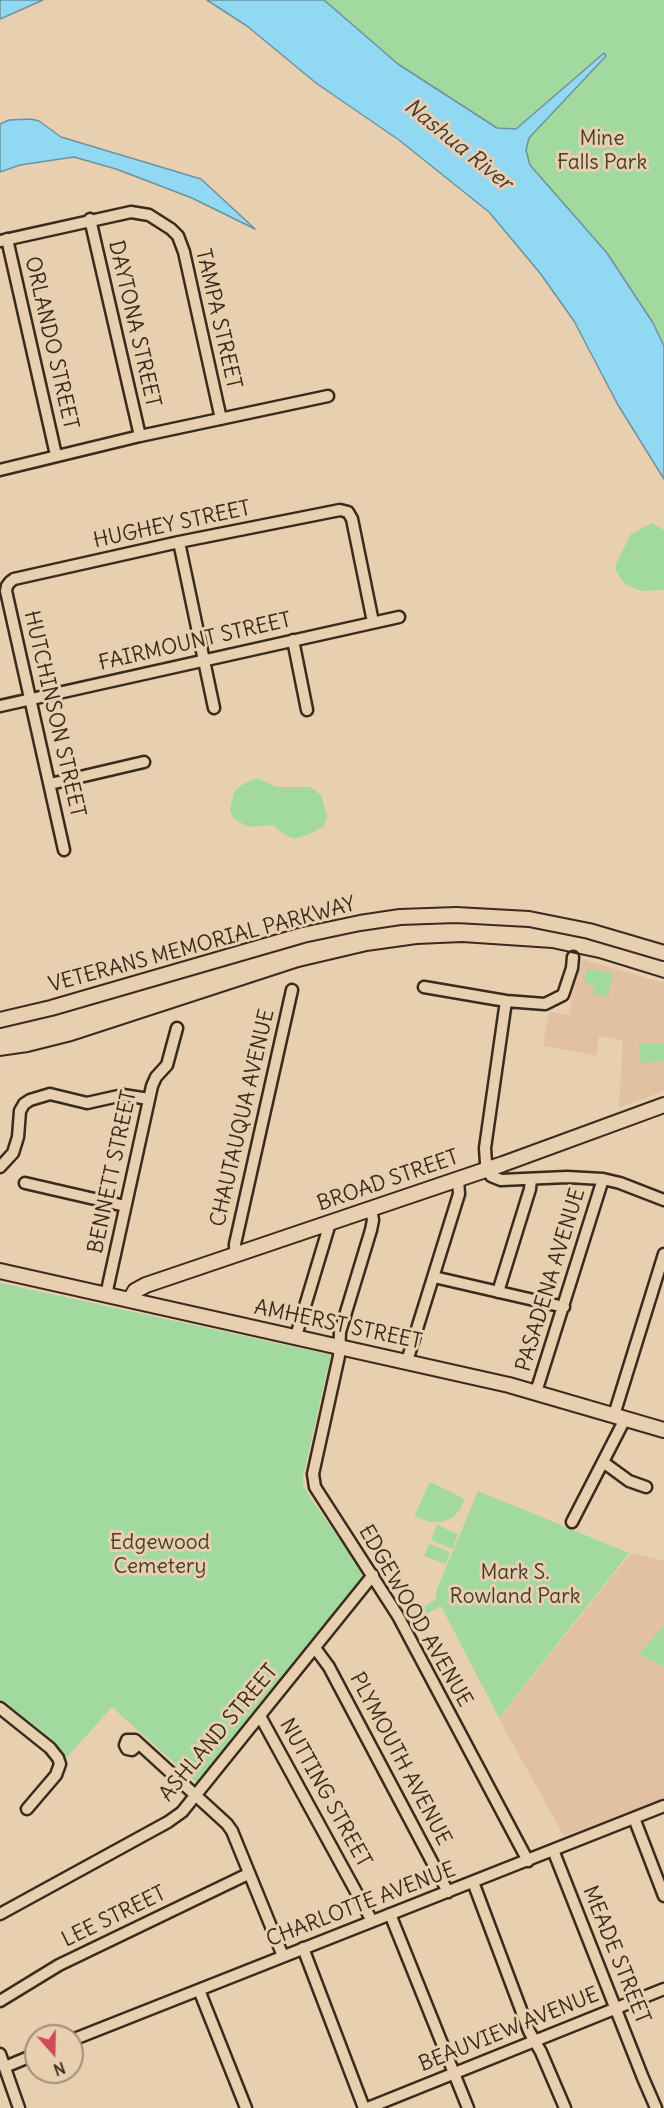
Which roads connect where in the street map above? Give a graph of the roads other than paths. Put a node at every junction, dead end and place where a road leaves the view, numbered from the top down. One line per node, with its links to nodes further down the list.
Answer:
1 (90, 219): 2 (street, TAMPA STREET); 4 (street, TAMPA STREET); 5 (street, DAYTONA STREET)
2 (4, 240): 6 (street, ORLANDO STREET)
3 (328, 396): 4 (street)
4 (221, 419): 5 (street)
5 (140, 436): 6 (street)
6 (56, 455): 7 (street)
7 (0, 470)
8 (179, 542): 9 (street, HUGHEY STREET); 11 (street, HUGHEY STREET); 13 (street)
9 (7, 586): 14 (street, HUTCHINSON STREET)
10 (399, 616): 11 (street, FAIRMOUNT STREET)
11 (373, 622): 12 (street, FAIRMOUNT STREET)
12 (293, 640): 13 (street, FAIRMOUNT STREET); 17 (street)
13 (204, 659): 14 (street, FAIRMOUNT STREET); 16 (street)
14 (30, 699): 15 (street, FAIRMOUNT STREET); 19 (street, HUTCHINSON STREET)
15 (0, 706)
16 (214, 708)
17 (307, 710)
18 (144, 762): 19 (street)
19 (50, 784): 20 (street, HUTCHINSON STREET)
20 (64, 850)
21 (664, 953): 26 (main road, VETERANS MEMORIAL PARKWAY)
22 (573, 957): 25 (street)
23 (424, 987): 25 (street)
24 (292, 990): 41 (street, CHAUTAUQUA AVENUE)
25 (506, 1001): 31 (street)
26 (0, 1020)
27 (177, 1028): 28 (street, BENNETT STREET)
28 (149, 1099): 30 (street); 37 (street, BENNETT STREET)
29 (664, 1105): 31 (main road, BROAD STREET)
30 (0, 1167)
31 (488, 1169): 32 (main road, BROAD STREET); 33 (street)
32 (458, 1179): 38 (main road, BROAD STREET); 43 (street)
33 (531, 1179): 34 (street); 44 (street)
34 (603, 1179): 36 (street); 47 (street, PASADENA AVENUE)
35 (26, 1183): 37 (street)
36 (664, 1200)
37 (125, 1206): 45 (street, BENNETT STREET)
38 (371, 1209): 39 (main road, BROAD STREET); 49 (street, EDGEWOOD AVENUE)
39 (330, 1223): 41 (main road, BROAD STREET); 48 (street)
40 (664, 1254): 52 (street)
41 (235, 1255): 46 (main road, BROAD STREET)
42 (0, 1271): 45 (main road, AMHERST STREET)
43 (434, 1277): 44 (street); 50 (street)
44 (498, 1292): 47 (street)
45 (106, 1295): 46 (main road, AMHERST STREET)
46 (130, 1300): 48 (main road, AMHERST STREET)
47 (564, 1307): 51 (street, PASADENA AVENUE)
48 (296, 1336): 49 (main road, AMHERST STREET)
49 (339, 1346): 50 (main road, AMHERST STREET); 57 (street, EDGEWOOD AVENUE)
50 (407, 1361): 51 (main road, AMHERST STREET)
51 (536, 1392): 52 (main road, AMHERST STREET)
52 (619, 1417): 53 (main road, AMHERST STREET); 54 (street)
53 (664, 1430)
54 (603, 1462): 55 (street); 56 (street)
55 (646, 1487)
56 (572, 1522)
57 (373, 1575): 58 (street, ASHLAND STREET); 67 (street, EDGEWOOD AVENUE)
58 (315, 1648): 60 (street, ASHLAND STREET); 70 (street, PLYMOUTH AVENUE)
59 (0, 1708): 64 (street)
60 (260, 1716): 62 (street, ASHLAND STREET); 74 (street, NUTTING STREET)
61 (139, 1744): 62 (street)
62 (196, 1796): 68 (street); 72 (street, ASHLAND STREET)
63 (664, 1806): 65 (street, CHARLOTTE AVENUE)
64 (27, 1809)
65 (634, 1818): 66 (street, CHARLOTTE AVENUE); 71 (street)
66 (553, 1850): 67 (street, CHARLOTTE AVENUE); 80 (street, MEADE STREET)
67 (528, 1861): 69 (street, CHARLOTTE AVENUE)
68 (248, 1874): 76 (street); 79 (street, LEE STREET)
69 (473, 1882): 70 (street, CHARLOTTE AVENUE); 82 (street)
70 (448, 1892): 73 (street, CHARLOTTE AVENUE)
71 (664, 1896)
72 (0, 1914)
73 (390, 1914): 74 (street, CHARLOTTE AVENUE); 86 (street)
74 (372, 1921): 75 (street, CHARLOTTE AVENUE)
75 (303, 1948): 76 (street, CHARLOTTE AVENUE); 89 (street)
76 (283, 1956): 78 (street, CHARLOTTE AVENUE)
77 (664, 1989): 80 (street, BEAUVIEW AVENUE)
78 (199, 1990): 81 (street, CHARLOTTE AVENUE); 88 (street)
79 (0, 2001)
80 (616, 2008): 82 (street, BEAUVIEW AVENUE); 92 (street, MEADE STREET)
81 (84, 2035)
82 (535, 2041): 86 (street, BEAUVIEW AVENUE); 91 (street)
83 (0, 2054): 85 (street)
84 (24, 2059): 85 (street)
85 (5, 2067): 87 (street)
86 (455, 2073): 89 (street, BEAUVIEW AVENUE); 90 (street)
87 (19, 2108)
88 (246, 2108)
89 (366, 2108)
90 (468, 2108)
91 (565, 2108)
92 (656, 2108)

